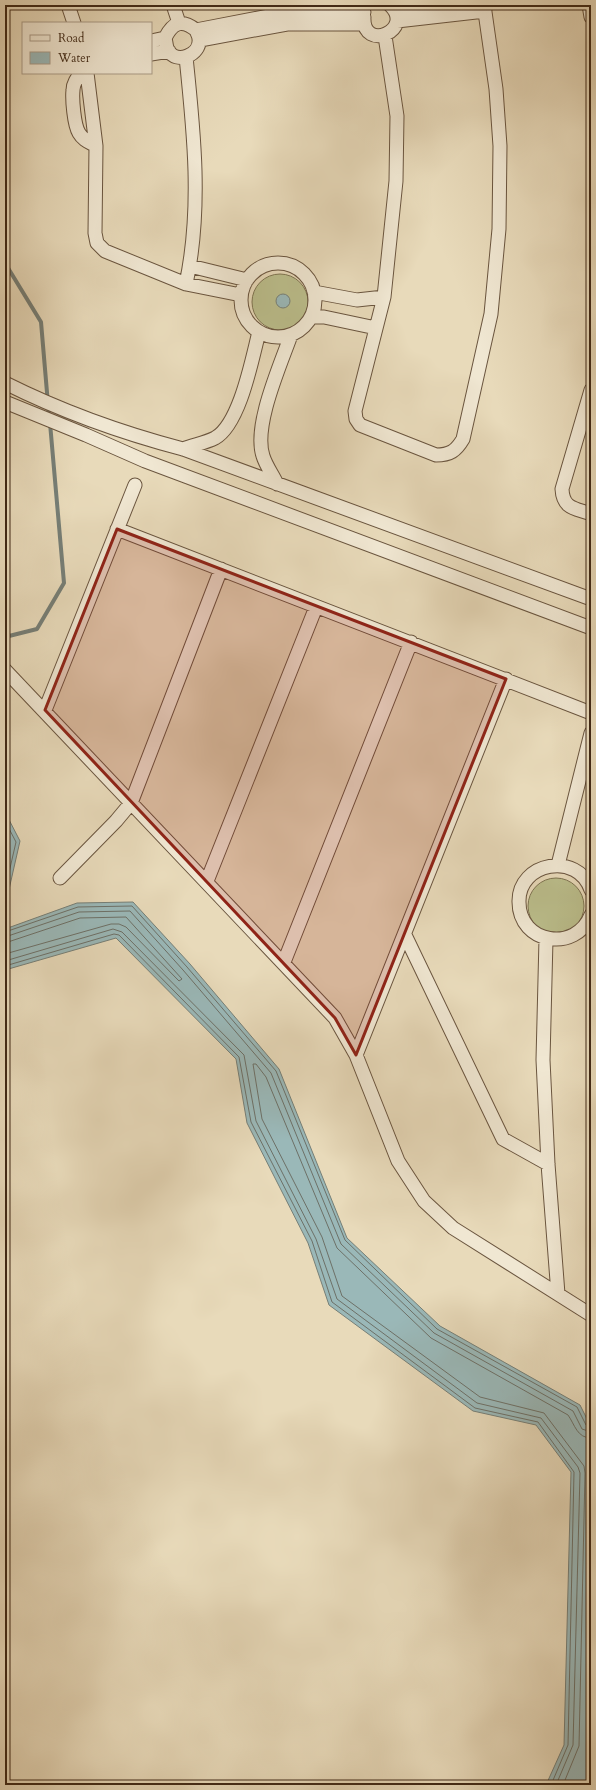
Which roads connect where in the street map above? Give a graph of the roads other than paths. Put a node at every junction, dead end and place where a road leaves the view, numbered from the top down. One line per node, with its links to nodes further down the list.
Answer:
1 (68, 5): 10 (street)
2 (173, 5): 11 (street)
3 (432, 5): 6 (street)
4 (588, 5): 9 (street)
5 (485, 8): 6 (street); 29 (street)
6 (394, 12): 13 (street)
7 (284, 14): 8 (street); 12 (street)
8 (365, 14): 13 (street)
9 (591, 17)
10 (74, 22)
11 (179, 23): 12 (street); 14 (street)
12 (198, 35): 18 (street)
13 (385, 36): 27 (street)
14 (165, 38): 15 (street); 16 (street)
15 (152, 40)
16 (168, 51): 17 (street); 18 (street)
17 (152, 54)
18 (186, 57): 22 (street)
19 (80, 74): 21 (street)
20 (87, 74): 21 (street)
21 (96, 146): 24 (street)
22 (190, 266): 23 (street); 24 (street)
23 (247, 280): 25 (street); 26 (street)
24 (186, 284): 26 (street)
25 (314, 292): 27 (street); 28 (street)
26 (241, 295): 30 (street)
27 (384, 297): 29 (street)
28 (310, 317): 29 (street); 31 (street)
29 (376, 328)
30 (259, 332): 31 (street); 35 (street)
31 (291, 335): 36 (street)
32 (5, 383): 35 (street)
33 (591, 390): 38 (street)
34 (8, 404): 43 (street)
35 (183, 449): 36 (street)
36 (277, 484): 41 (street)
37 (135, 485): 39 (street)
38 (591, 514)
39 (117, 529): 40 (street); 47 (street)
40 (221, 569): 42 (street); 50 (street)
41 (591, 599)
42 (316, 607): 44 (street); 53 (street)
43 (591, 628)
44 (411, 642): 46 (street); 58 (street)
45 (5, 670): 47 (street)
46 (506, 679): 48 (street); 56 (street)
47 (45, 710): 50 (street)
48 (591, 713)
49 (591, 733): 51 (street)
50 (131, 803): 52 (street); 53 (street)
51 (558, 865): 54 (street); 57 (street)
52 (60, 878)
53 (207, 881): 58 (street)
54 (591, 890)
55 (590, 919): 57 (street)
56 (405, 935): 59 (street); 60 (street)
57 (546, 939): 60 (street)
58 (284, 962): 59 (street)
59 (356, 1056): 61 (street)
60 (548, 1164): 61 (street)
61 (558, 1294): 62 (street)
62 (591, 1315)

